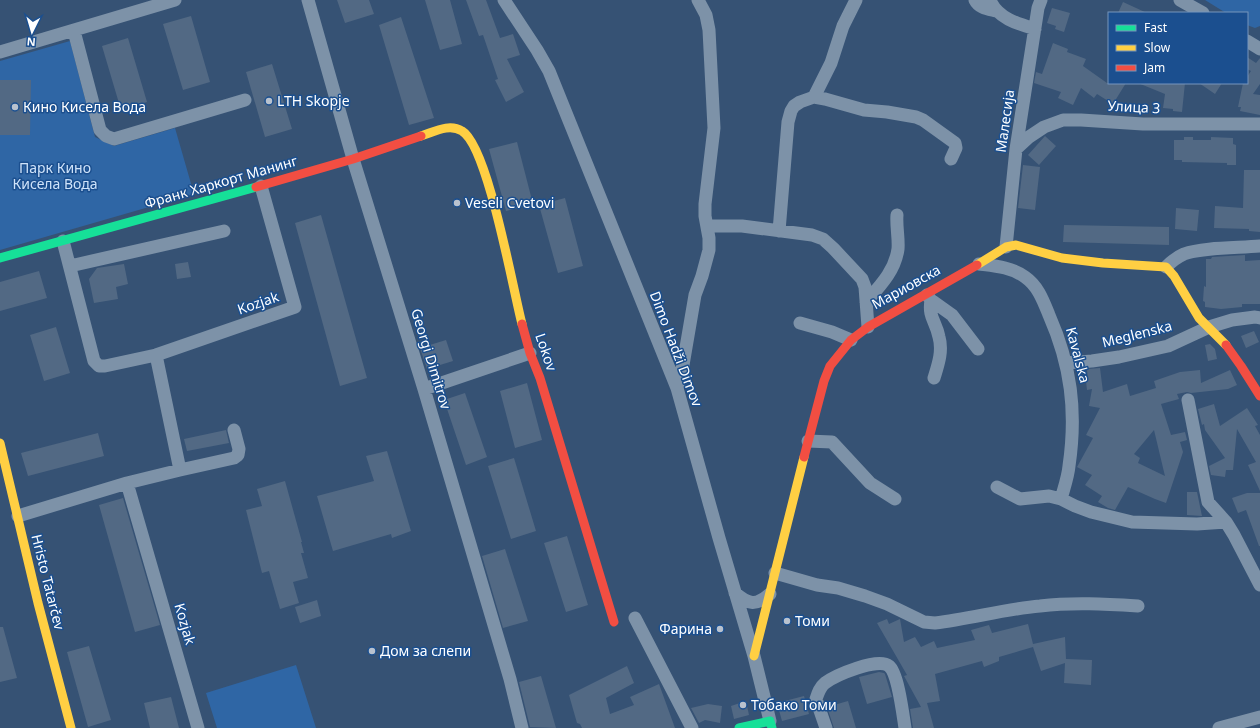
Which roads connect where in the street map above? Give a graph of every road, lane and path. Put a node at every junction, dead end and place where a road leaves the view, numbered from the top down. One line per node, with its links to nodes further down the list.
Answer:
1 (175, 0): 12 (street)
2 (308, 0): 21 (street, Georgi Dimitrov)
3 (504, 0): 48 (street, Dimo Hadži Dimov)
4 (698, 0): 25 (street)
5 (856, 0): 16 (street)
6 (975, 0): 9 (street)
7 (1041, 0): 11 (street, Малесија)
8 (1180, 0): 10 (street)
9 (993, 5): 11 (street)
10 (1201, 12)
11 (1035, 29): 20 (street, Малесија)
12 (74, 31): 15 (street); 17 (street)
13 (1248, 42): 14 (street)
14 (1260, 49)
15 (0, 52)
16 (814, 97): 22 (street); 27 (street)
17 (245, 100)
18 (1260, 124): 20 (street, Улица 3)
19 (448, 127): 21 (street, Франк Харкорт Манинг); 43 (street, Lokov)
20 (1016, 149): 30 (street, Малесија)
21 (353, 159): 23 (street, Франк Харкорт Манинг); 47 (street, Georgi Dimitrov)
22 (950, 159)
23 (261, 186): 28 (street, Франк Харкорт Манинг); 44 (street, Kozjak)
24 (897, 215): 36 (street)
25 (707, 226): 27 (street); 48 (street)
26 (224, 231): 33 (street)
27 (779, 231): 36 (street)
28 (63, 241): 31 (street, Франк Харкорт Манинг); 33 (street, Kozjak)
29 (1260, 246): 34 (street)
30 (1006, 247): 32 (street, Мариовска); 34 (street)
31 (0, 258)
32 (979, 264): 35 (street, Мариовска); 45 (street, Kavalska)
33 (70, 266): 44 (street, Kozjak)
34 (1166, 266): 40 (street)
35 (928, 297): 39 (street, Мариовска); 42 (street); 46 (street)
36 (866, 302): 39 (street)
37 (1260, 318): 40 (street, Meglenska)
38 (800, 323): 41 (street)
39 (868, 327): 41 (street, Мариовска)
40 (1209, 327): 45 (street, Meglenska); 49 (street)
41 (851, 340): 52 (street, Мариовска)
42 (978, 350)
43 (530, 353): 47 (street); 67 (street, Lokov)
44 (156, 355): 54 (street)
45 (1066, 363): 58 (street, Kavalska)
46 (934, 378)
47 (424, 388): 73 (street, Georgi Dimitrov)
48 (677, 388): 63 (street, Dimo Hadži Dimov)
49 (1260, 396)
50 (1188, 400): 60 (street)
51 (234, 430): 54 (street)
52 (808, 441): 57 (street); 61 (street, Мариовска)
53 (0, 443): 59 (street, Hristo Tatarčev)
54 (180, 470): 55 (street)
55 (127, 483): 59 (street); 72 (street, Kozjak)
56 (997, 487): 58 (street)
57 (895, 499)
58 (1061, 499): 60 (street)
59 (18, 516): 71 (street, Hristo Tatarčev)
60 (1226, 522): 62 (street)
61 (775, 573): 64 (street, Мариовска); 65 (street)
62 (1260, 585)
63 (735, 594): 64 (street); 68 (street, Dimo Hadži Dimov)
64 (770, 594): 68 (street, Мариовска)
65 (1138, 606)
66 (635, 618): 74 (street)
67 (614, 622)
68 (754, 656): 70 (street, Dimo Hadži Dimov)
69 (1260, 717): 78 (street)
70 (771, 725): 75 (street)
71 (71, 728)
72 (198, 728)
73 (522, 728)
74 (692, 728)
75 (739, 728)
76 (826, 728): 77 (street)
77 (905, 728)
78 (1219, 728)

